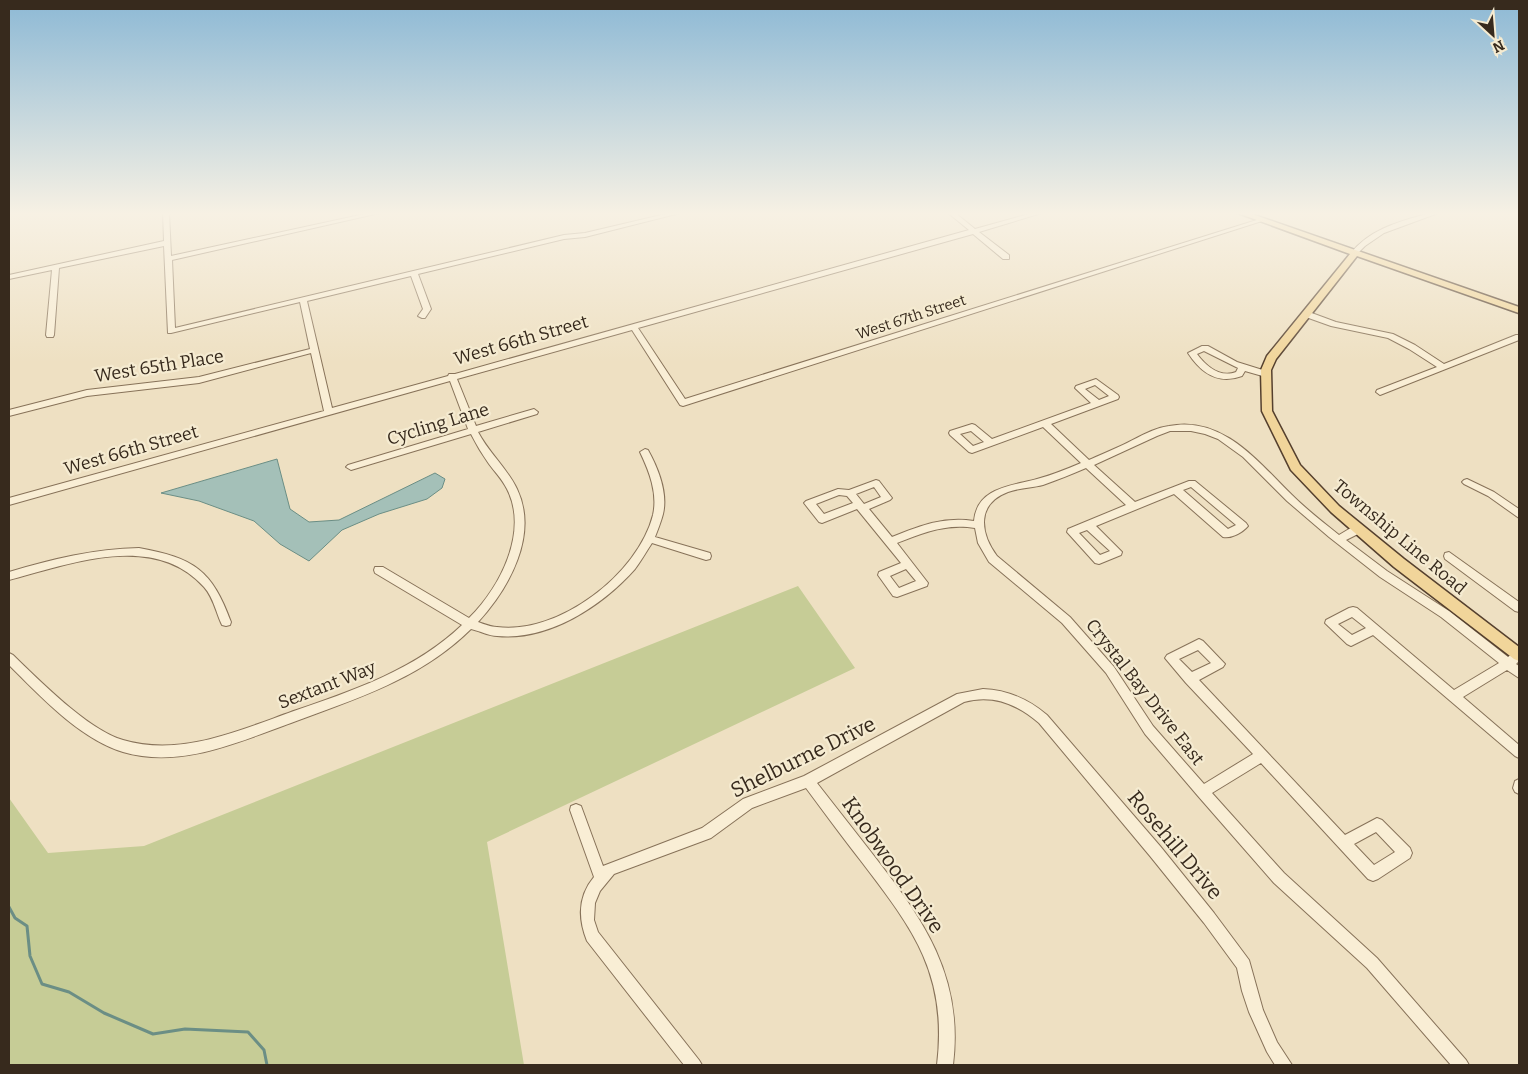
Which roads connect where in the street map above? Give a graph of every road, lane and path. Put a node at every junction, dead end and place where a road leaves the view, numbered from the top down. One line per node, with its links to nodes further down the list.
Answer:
1 (78, 262): 8 (street)
2 (167, 262): 11 (street)
3 (462, 262): 9 (street)
4 (859, 262): 15 (street, West 66th Street)
5 (1129, 262): 15 (street, West 67th Street)
6 (1347, 262): 13 (main road, Township Line Road)
7 (1384, 262): 12 (main road)
8 (56, 267): 10 (street); 16 (street)
9 (414, 273): 11 (street); 14 (street)
10 (9, 277)
11 (304, 300): 18 (street)
12 (1519, 310)
13 (1306, 314): 19 (street); 21 (main road, Township Line Road)
14 (422, 316)
15 (633, 326): 22 (street, West 66th Street)
16 (50, 335)
17 (1519, 337): 19 (street)
18 (314, 350): 25 (street); 26 (street, West 65th Place)
19 (1443, 367): 23 (street)
20 (1242, 368): 20 (street); 21 (street)
21 (1266, 374): 43 (main road, Township Line Road)
22 (452, 376): 25 (street, West 66th Street); 29 (street, Sextant Way)
23 (1380, 392)
24 (1096, 404): 28 (street)
25 (328, 411): 37 (street, West 66th Street)
26 (9, 412)
27 (534, 412): 29 (street, Cycling Lane)
28 (1044, 423): 30 (street); 32 (street)
29 (474, 430): 33 (street, Cycling Lane); 54 (street, Sextant Way)
30 (990, 443)
31 (645, 452): 44 (street)
32 (1086, 463): 39 (street); 41 (street); 45 (street)
33 (351, 467)
34 (1467, 482): 40 (street)
35 (1175, 489): 35 (street); 39 (street)
36 (850, 493): 38 (street); 38 (street); 38 (street)
37 (9, 502)
38 (861, 506): 46 (street)
39 (1133, 506): 42 (street)
40 (1519, 514)
41 (978, 525): 46 (street); 66 (street, Crystal Bay Drive East)
42 (1089, 525)
43 (1358, 529): 45 (street); 56 (main road, Township Line Road)
44 (650, 538): 47 (street); 54 (street)
45 (1339, 539): 58 (street)
46 (890, 542): 49 (street)
47 (706, 556)
48 (1449, 556): 52 (street)
49 (908, 564): 49 (street)
50 (379, 570): 54 (street)
51 (9, 576): 53 (street)
52 (1519, 608)
53 (226, 622)
54 (470, 624): 57 (street, Sextant Way)
55 (1375, 629): 62 (street)
56 (1519, 655): 58 (street)
57 (9, 658)
58 (1508, 664): 59 (street); 62 (street)
59 (1519, 673)
60 (1190, 679): 64 (street)
61 (985, 694): 65 (street, Shelburne Drive); 72 (street, Rosehill Drive)
62 (1454, 696): 63 (street)
63 (1519, 752)
64 (1262, 755): 66 (street); 68 (street)
65 (808, 781): 69 (street, Shelburne Drive); 71 (street, Knobwood Drive)
66 (1202, 792): 73 (street, Crystal Bay Drive East)
67 (576, 810): 69 (street)
68 (1344, 843): 68 (street)
69 (601, 878): 70 (street, Shelburne Drive)
70 (694, 1065)
71 (945, 1065)
72 (1284, 1065)
73 (1461, 1065)

